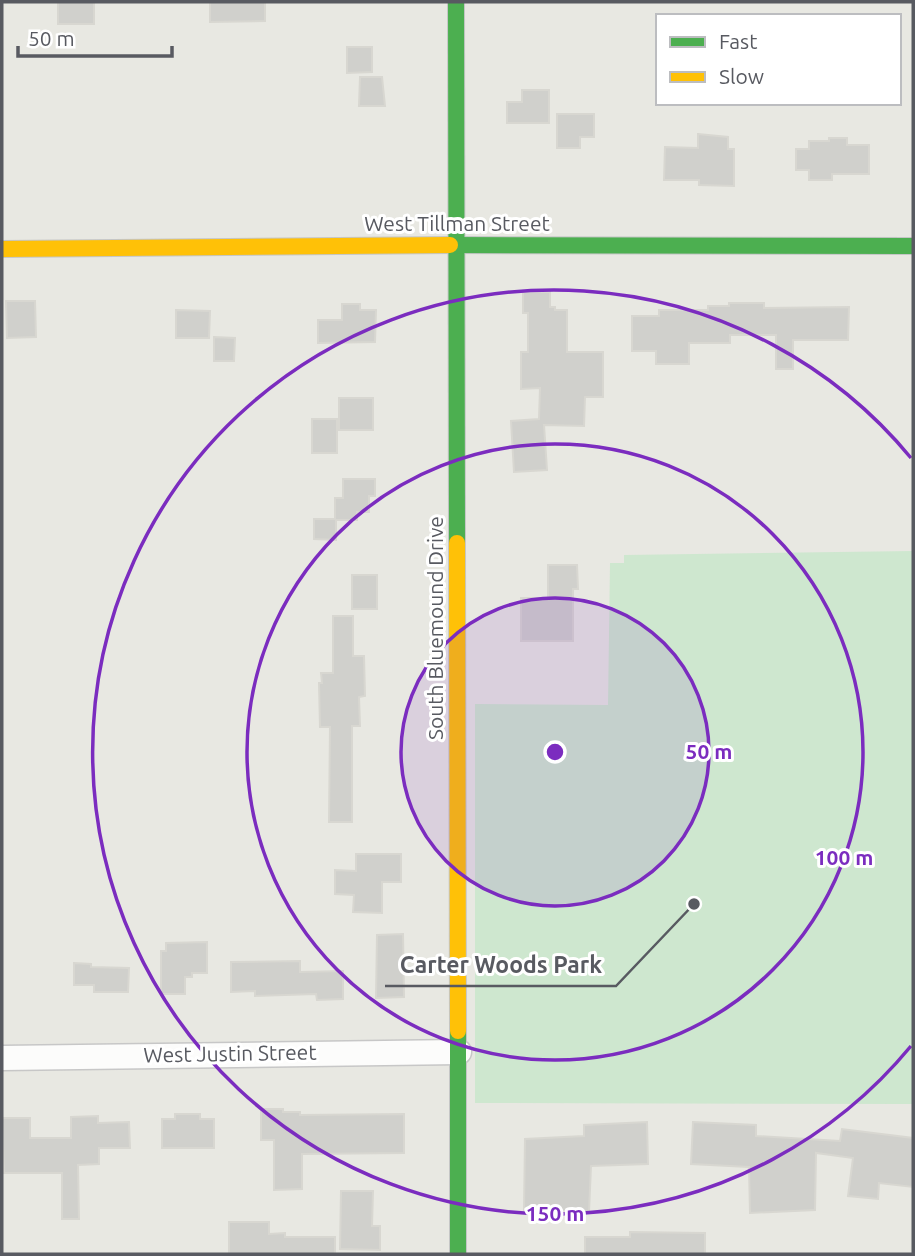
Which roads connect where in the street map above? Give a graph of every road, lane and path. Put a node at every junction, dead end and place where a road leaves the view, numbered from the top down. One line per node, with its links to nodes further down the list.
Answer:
1 (457, 2): 2 (main road, South Bluemound Drive)
2 (457, 245): 3 (main road, West Tillman Street); 4 (main road, West Tillman Street); 5 (main road, South Bluemound Drive)
3 (913, 246)
4 (2, 249)
5 (459, 1052): 6 (street, West Justin Street); 7 (main road, South Bluemound Drive)
6 (2, 1058)
7 (458, 1254)

